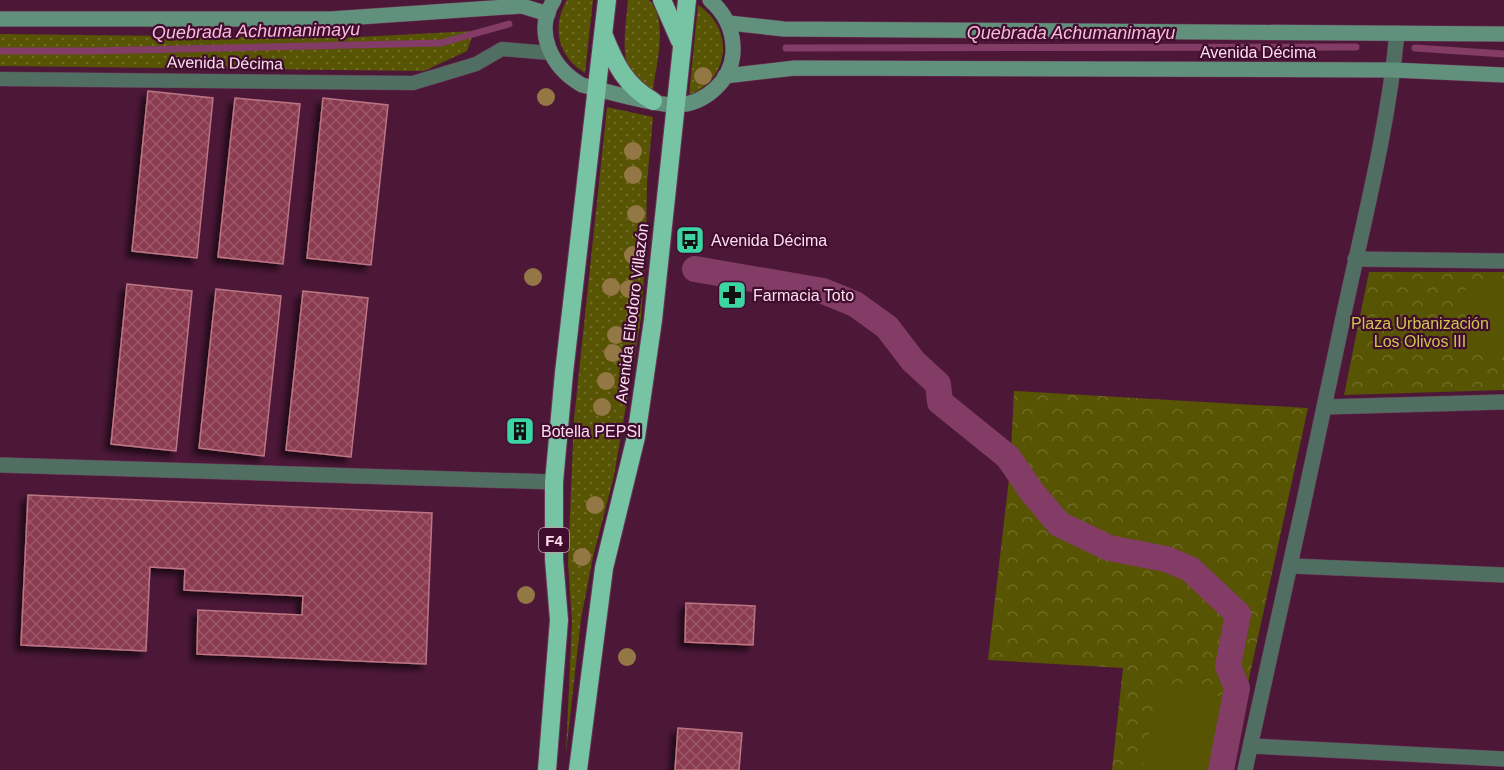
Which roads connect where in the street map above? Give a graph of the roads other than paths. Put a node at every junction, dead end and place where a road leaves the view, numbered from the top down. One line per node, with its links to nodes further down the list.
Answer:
1 (607, 0): 9 (highway, F4)
2 (662, 0): 11 (highway)
3 (687, 0): 11 (highway, Avenida Eliodoro Villazón)
4 (710, 0): 7 (main road)
5 (551, 7): 6 (main road); 12 (main road)
6 (0, 18)
7 (729, 23): 8 (main road, Avenida Décima); 15 (main road)
8 (1397, 33): 10 (main road, Avenida Décima); 13 (street)
9 (603, 34): 17 (highway, F4); 18 (highway)
10 (1504, 34)
11 (681, 46): 19 (highway, Avenida Eliodoro Villazón)
12 (550, 53): 16 (lane, Avenida Décima); 17 (main road)
13 (1394, 70): 14 (main road, Avenida Décima); 15 (main road, Avenida Décima); 20 (street)
14 (1504, 75)
15 (725, 76): 19 (main road)
16 (0, 79)
17 (597, 89): 18 (main road); 25 (highway, F4)
18 (653, 101): 19 (main road)
19 (675, 106): 31 (highway, Avenida Eliodoro Villazón)
20 (1355, 258): 21 (street); 23 (street)
21 (1504, 261)
22 (1504, 402): 23 (street)
23 (1324, 407): 26 (street)
24 (0, 465): 25 (street)
25 (554, 482): 30 (highway, F4)
26 (1292, 566): 27 (street); 28 (street)
27 (1504, 575)
28 (1251, 746): 29 (street); 32 (street)
29 (1504, 759)
30 (547, 770)
31 (578, 770)
32 (1245, 770)

